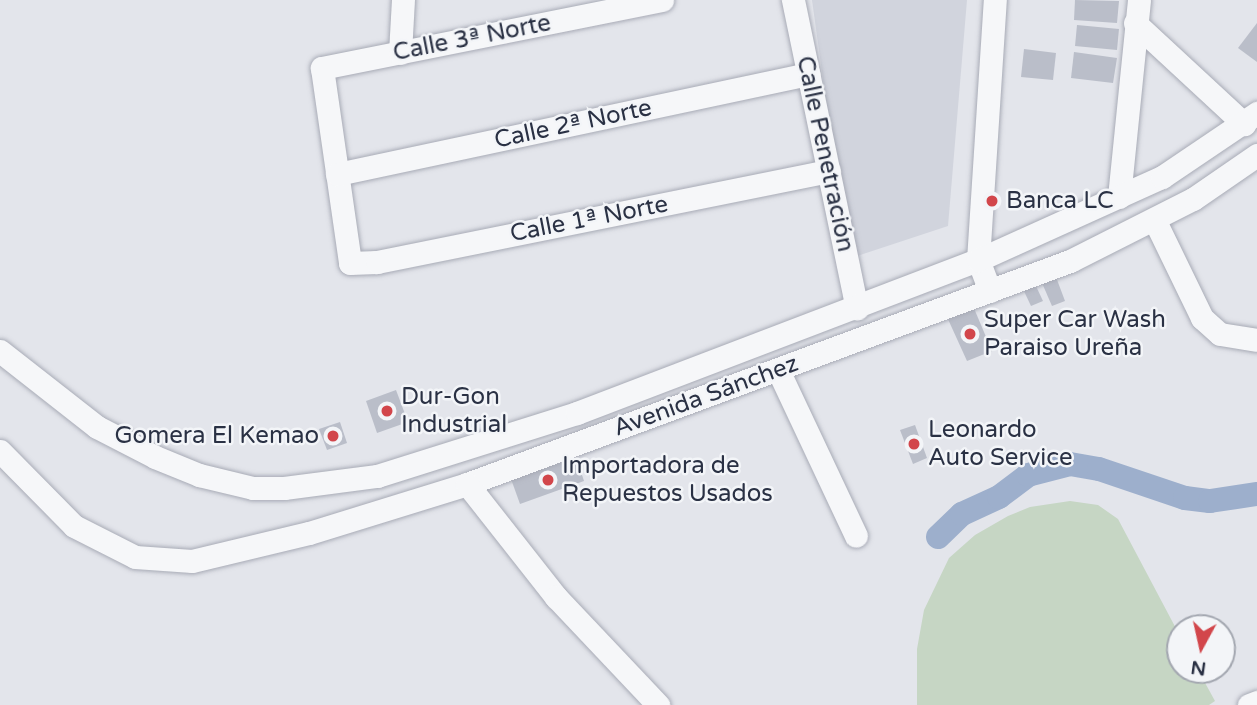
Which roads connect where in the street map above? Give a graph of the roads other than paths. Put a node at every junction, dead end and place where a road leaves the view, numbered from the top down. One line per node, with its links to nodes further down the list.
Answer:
1 (403, 0): 6 (street)
2 (663, 0): 6 (street, Calle 3ª Norte)
3 (793, 0): 7 (street, Calle Penetración)
4 (995, 0): 14 (street)
5 (1137, 11): 8 (street); 12 (street)
6 (400, 53): 11 (street, Calle 3ª Norte)
7 (808, 74): 10 (street, Calle Penetración); 11 (street, Calle 2ª Norte)
8 (1250, 119): 12 (street, Avenida Sánchez)
9 (1257, 155): 13 (street, Avenida Sánchez)
10 (829, 171): 11 (street, Calle 1ª Norte); 16 (street, Calle Penetración)
11 (337, 174)
12 (1119, 197): 14 (street, Avenida Sánchez)
13 (1154, 219): 15 (street, Avenida Sánchez); 17 (street)
14 (978, 260): 15 (street); 16 (street, Avenida Sánchez)
15 (990, 291): 19 (street, Avenida Sánchez)
16 (857, 308): 18 (street, Avenida Sánchez)
17 (1257, 340)
18 (0, 351)
19 (778, 370): 21 (street, Avenida Sánchez); 22 (street)
20 (0, 451): 21 (street, Avenida Sánchez)
21 (467, 484): 24 (street)
22 (856, 536)
23 (1257, 702): 25 (street)
24 (658, 705)
25 (1249, 705)

